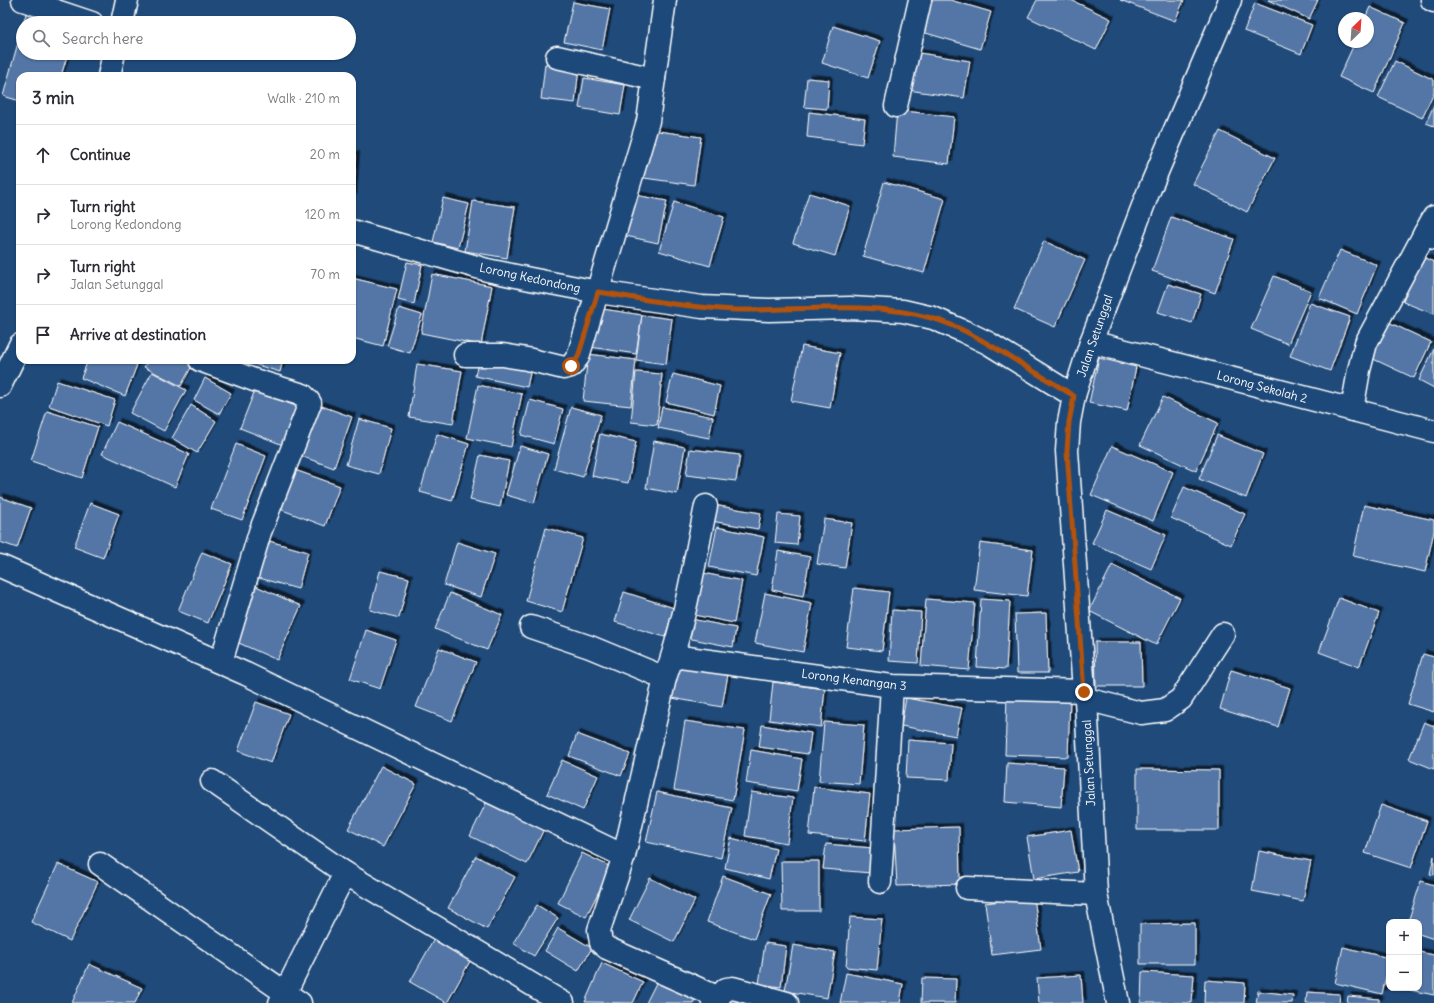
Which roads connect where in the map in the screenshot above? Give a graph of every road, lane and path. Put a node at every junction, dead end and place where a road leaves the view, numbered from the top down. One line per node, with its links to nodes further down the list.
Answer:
1 (23, 0): 6 (street)
2 (127, 0): 7 (street)
3 (665, 0): 11 (street)
4 (920, 0): 12 (street)
5 (1230, 0): 16 (street, Jalan Setunggal)
6 (71, 16)
7 (124, 16)
8 (558, 57): 11 (street)
9 (112, 60): 10 (street)
10 (110, 72)
11 (654, 80): 15 (street)
12 (896, 106)
13 (1431, 229): 22 (street)
14 (356, 232): 15 (street, Lorong Kedondong)
15 (598, 292): 18 (street); 21 (street, Lorong Kedondong)
16 (1090, 342): 21 (street, Jalan Setunggal); 22 (street, Lorong Sekolah 2)
17 (16, 353): 20 (street)
18 (465, 355)
19 (211, 364): 29 (street)
20 (0, 386)
21 (1074, 396): 32 (street, Jalan Setunggal)
22 (1352, 410): 23 (street, Lorong Sekolah 2)
23 (1434, 430)
24 (706, 506): 28 (street)
25 (0, 566): 29 (street)
26 (531, 627): 30 (street)
27 (1223, 634): 32 (street, Lorong Kenangan 3)
28 (673, 656): 30 (street); 31 (street, Lorong Kenangan 3)
29 (221, 662): 34 (street)
30 (665, 678): 34 (street)
31 (892, 686): 32 (street, Lorong Kenangan 3); 37 (street)
32 (1085, 696): 39 (street, Jalan Setunggal)
33 (212, 781): 36 (street)
34 (624, 856): 41 (street)
35 (100, 864): 40 (street)
36 (345, 873): 40 (street); 42 (street)
37 (880, 882)
38 (967, 888): 39 (street)
39 (1096, 894): 44 (street, Jalan Setunggal)
40 (289, 1000)
41 (715, 1000): 43 (street)
42 (563, 1003)
43 (787, 1003)
44 (1118, 1003)

